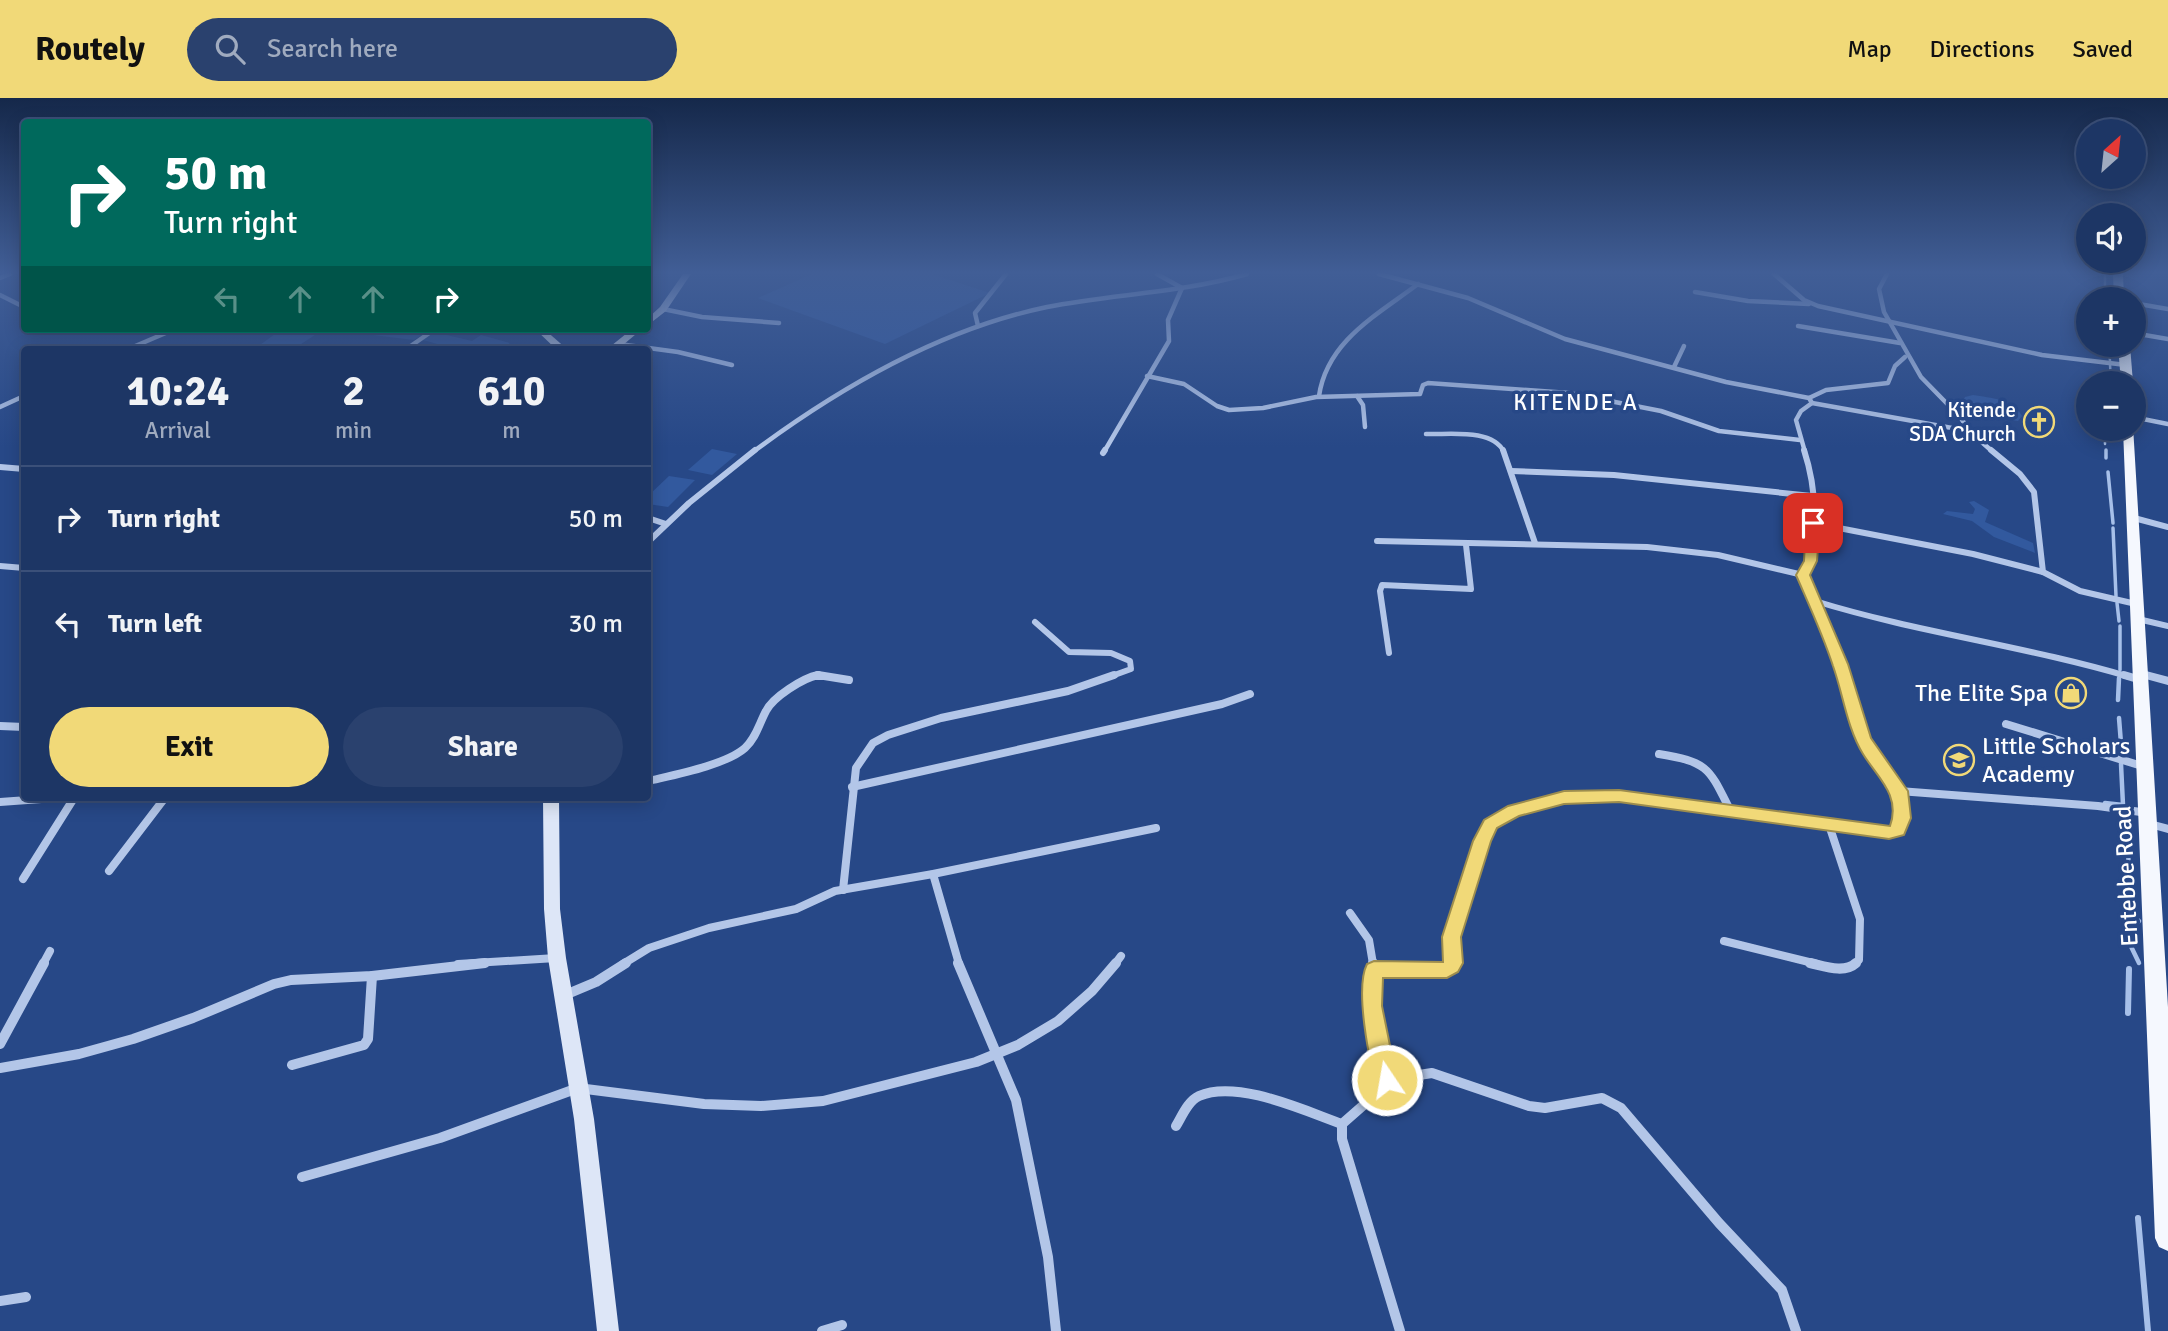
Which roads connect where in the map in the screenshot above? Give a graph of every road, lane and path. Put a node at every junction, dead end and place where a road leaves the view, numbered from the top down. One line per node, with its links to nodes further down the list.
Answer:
1 (966, 332): 48 (street)
2 (1166, 332): 27 (street)
3 (1359, 332): 28 (street)
4 (1547, 332): 25 (street)
5 (1831, 332): 14 (street)
6 (1894, 332): 14 (street)
7 (1927, 332): 24 (street)
8 (165, 333): 15 (street)
9 (429, 333): 16 (street)
10 (544, 333): 17 (street)
11 (633, 333): 18 (street)
12 (2146, 335): 13 (street)
13 (2168, 339)
14 (1900, 343): 21 (street)
15 (134, 346)
16 (411, 346)
17 (558, 346)
18 (616, 346)
19 (1684, 346): 25 (street)
20 (651, 350): 23 (street)
21 (1905, 357): 31 (street); 36 (street)
22 (2125, 357): 24 (main road)
23 (732, 365)
24 (2126, 366): 26 (main road)
25 (1674, 368): 31 (street)
26 (2126, 371)
27 (1147, 376): 28 (street); 40 (street)
28 (1319, 396): 29 (street)
29 (1357, 396): 35 (street); 38 (street)
30 (21, 397): 32 (street)
31 (1811, 400): 36 (street); 38 (street)
32 (0, 407)
33 (2146, 420): 34 (street)
34 (2168, 424)
35 (1365, 427)
36 (1969, 431): 56 (street)
37 (1426, 434): 43 (street)
38 (1800, 440): 44 (street)
39 (2130, 441): 46 (main road, Entebbe Road)
40 (1103, 453)
41 (0, 467): 42 (street)
42 (21, 469)
43 (1511, 471): 44 (street); 52 (street)
44 (1812, 496): 47 (street)
45 (651, 518): 48 (street)
46 (2134, 518): 49 (street); 59 (main road, Entebbe Road)
47 (1813, 523): 56 (street); 57 (street)
48 (666, 524): 50 (street)
49 (2168, 527)
50 (651, 539)
51 (1377, 541): 53 (street)
52 (1535, 543): 53 (street); 57 (street)
53 (1465, 545): 62 (street)
54 (0, 566): 55 (street)
55 (21, 568)
56 (2043, 572): 59 (street)
57 (1803, 575): 58 (street)
58 (1815, 601): 63 (street); 74 (street)
59 (2136, 611): 61 (street); 63 (main road, Entebbe Road)
60 (1035, 622): 73 (street)
61 (2168, 626)
62 (1389, 653)
63 (2142, 677): 65 (street); 71 (main road, Entebbe Road)
64 (849, 680): 72 (street)
65 (2168, 681)
66 (1250, 694): 73 (street)
67 (2006, 723): 71 (street)
68 (0, 726): 69 (street)
69 (21, 726)
70 (1659, 754): 80 (street)
71 (2144, 766): 81 (main road, Entebbe Road)
72 (651, 780)
73 (852, 787): 87 (street)
74 (1899, 791): 81 (street); 82 (street)
75 (21, 800): 79 (street)
76 (72, 801): 86 (street)
77 (162, 801): 84 (street)
78 (551, 801): 92 (street)
79 (0, 802)
80 (1731, 811): 82 (street); 93 (street)
81 (2155, 822): 94 (main road, Entebbe Road)
82 (1829, 825): 89 (street)
83 (1156, 828): 85 (street)
84 (109, 871)
85 (933, 874): 87 (street); 98 (street)
86 (23, 879)
87 (843, 890): 96 (street)
88 (1350, 913): 93 (street)
89 (1724, 941)
90 (50, 951): 97 (street)
91 (1121, 956): 98 (street)
92 (557, 958): 95 (street); 96 (street)
93 (1374, 969): 101 (street)
94 (2162, 975): 103 (main road, Entebbe Road)
95 (372, 976): 99 (street); 100 (street)
96 (565, 996): 102 (street)
97 (0, 1044)
98 (996, 1056): 102 (street); 113 (street)
99 (292, 1065)
100 (0, 1068)
101 (1387, 1080): 104 (street); 115 (street)
102 (578, 1088): 106 (street); 111 (street)
103 (2165, 1112): 107 (main road, Entebbe Road)
104 (1342, 1124): 105 (street); 114 (street)
105 (1176, 1126)
106 (302, 1177)
107 (2168, 1238)
108 (26, 1297): 109 (street)
109 (0, 1301)
110 (842, 1325): 112 (street)
111 (608, 1331)
112 (822, 1331)
113 (1056, 1331)
114 (1399, 1331)
115 (1796, 1331)

